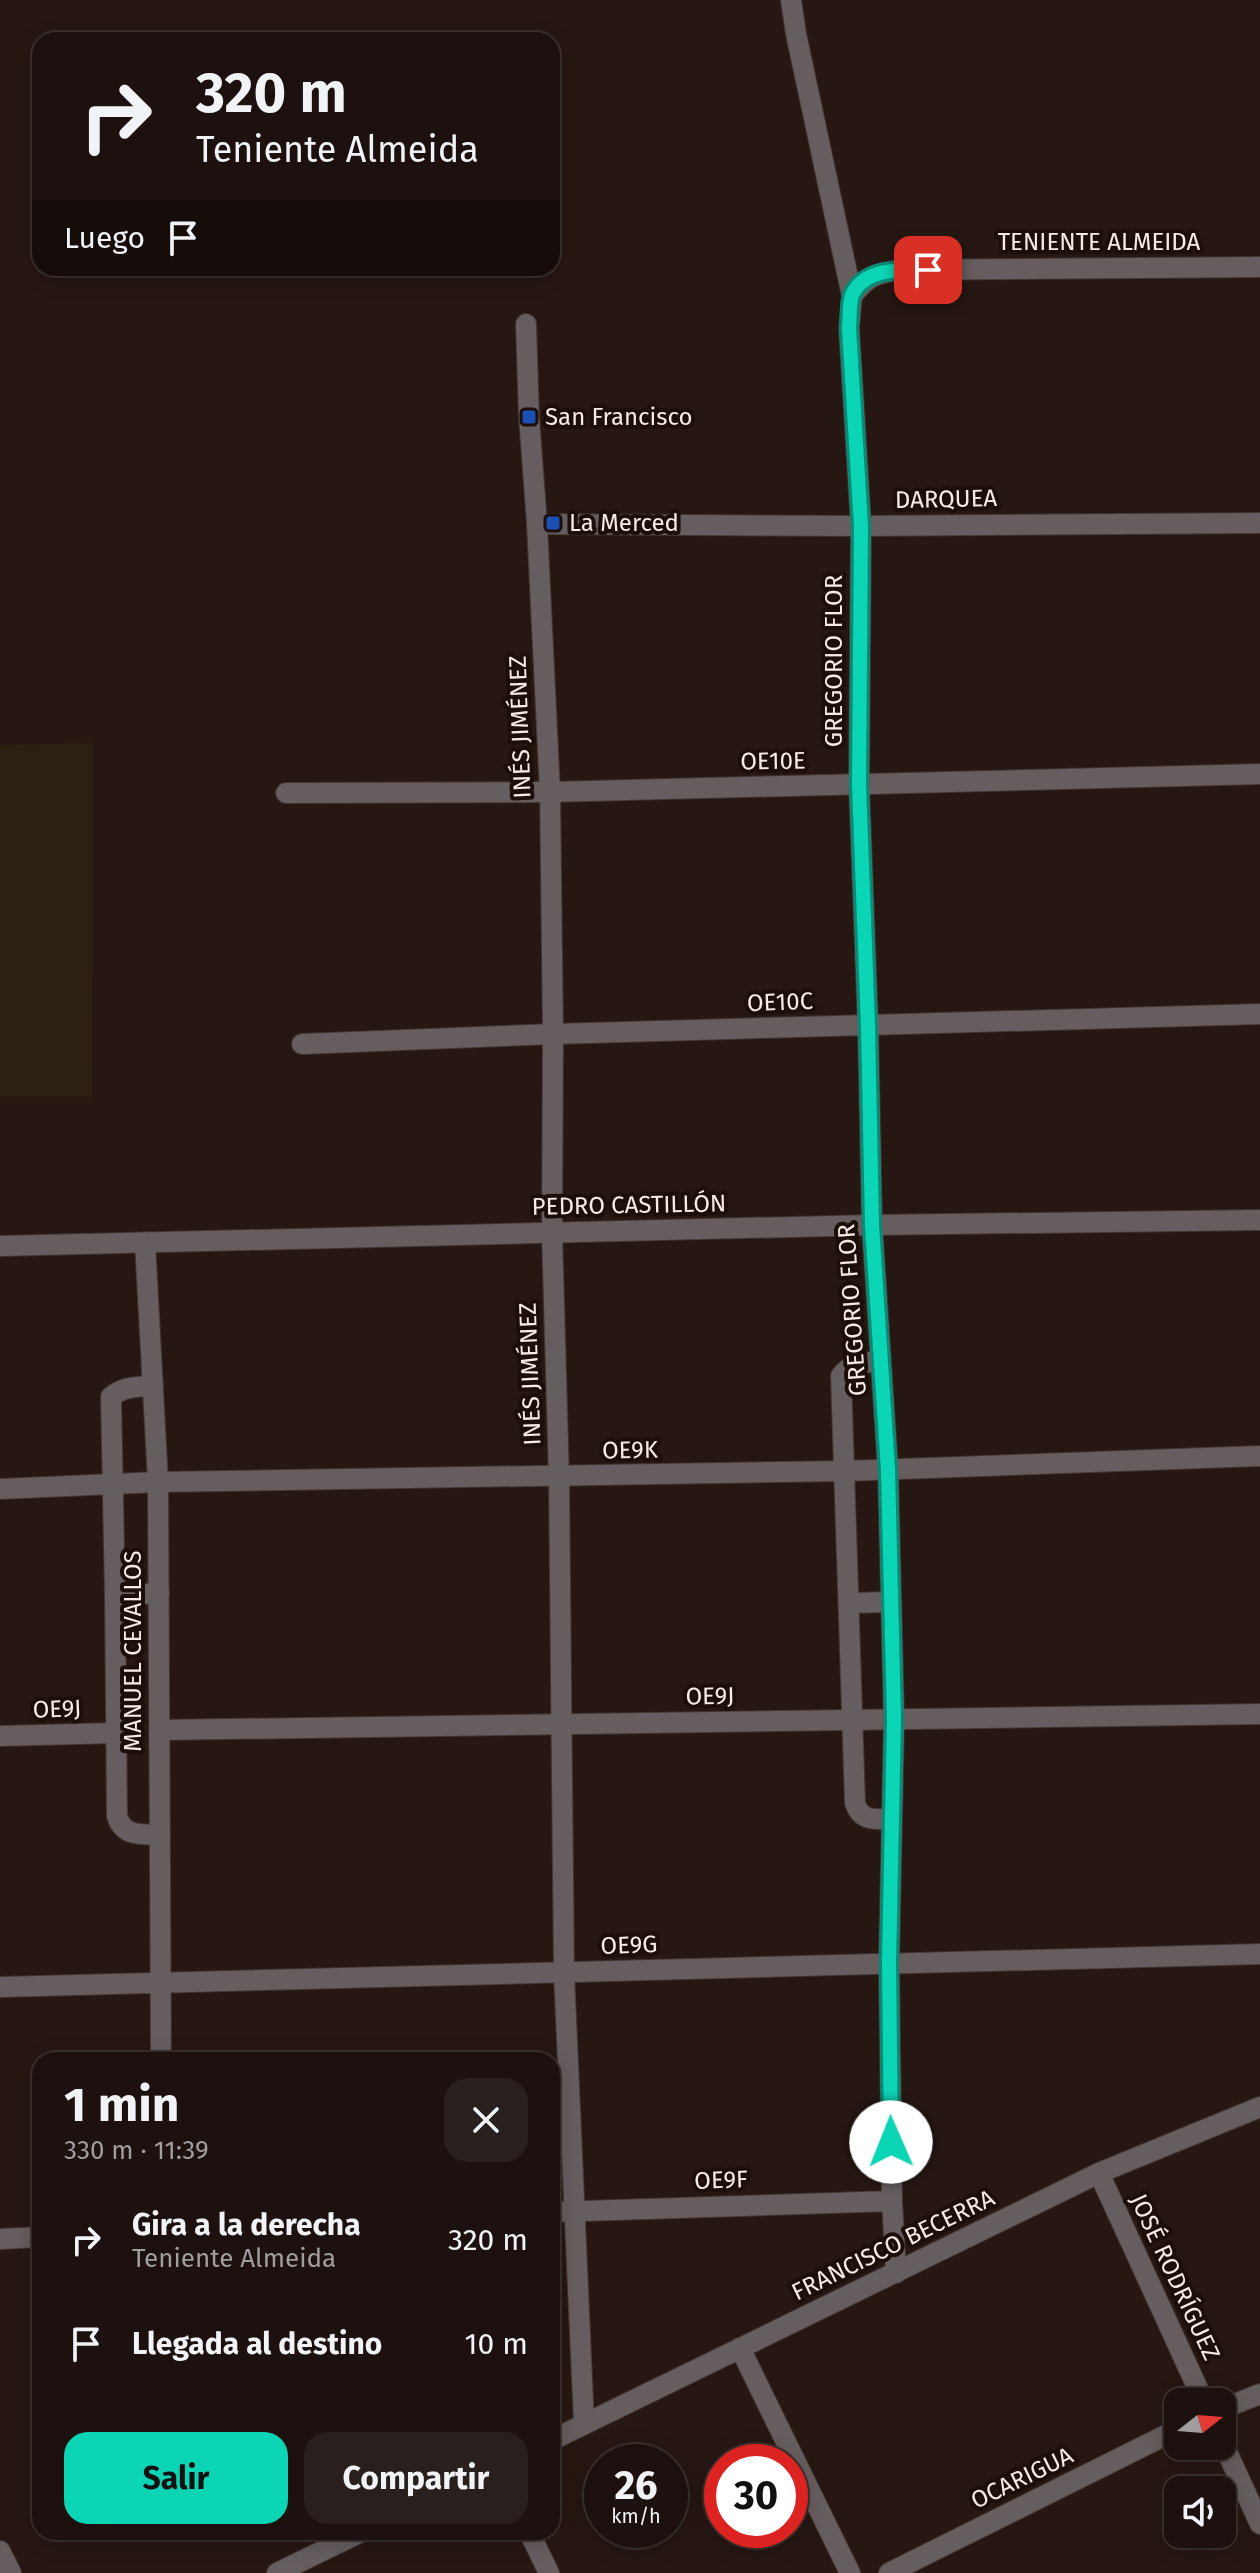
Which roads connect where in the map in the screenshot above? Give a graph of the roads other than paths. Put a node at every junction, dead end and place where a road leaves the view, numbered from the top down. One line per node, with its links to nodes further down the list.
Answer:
1 (791, 0): 3 (street, GREGORIO FLOR)
2 (1260, 267): 3 (street, TENIENTE ALMEIDA)
3 (852, 296): 7 (street, GREGORIO FLOR)
4 (526, 324): 6 (street, INÉS JIMÉNEZ)
5 (1260, 523): 7 (street, DARQUEA)
6 (537, 524): 7 (street, DARQUEA); 10 (street, INÉS JIMÉNEZ)
7 (861, 526): 9 (street, GREGORIO FLOR)
8 (1260, 774): 9 (street, OE10E)
9 (859, 785): 10 (street, OE10E); 13 (street, GREGORIO FLOR)
10 (550, 792): 11 (street, OE10E); 14 (street, INÉS JIMÉNEZ)
11 (286, 793)
12 (1260, 1014): 13 (street, OE10C)
13 (868, 1026): 14 (street, OE10C); 17 (street, GREGORIO FLOR)
14 (553, 1034): 15 (street, OE10C); 18 (street, INÉS JIMÉNEZ)
15 (302, 1044)
16 (1260, 1220): 17 (street, PEDRO CASTILLÓN)
17 (872, 1225): 18 (street, PEDRO CASTILLÓN); 21 (street, GREGORIO FLOR)
18 (552, 1233): 19 (street, PEDRO CASTILLÓN); 26 (street, INÉS JIMÉNEZ)
19 (145, 1242): 20 (street, PEDRO CASTILLÓN); 22 (street, MANUEL CEVALLOS)
20 (0, 1246)
21 (881, 1361): 24 (street, GREGORIO FLOR); 25 (street)
22 (153, 1386): 27 (street, MANUEL CEVALLOS); 28 (street)
23 (1260, 1456): 24 (street, OE9K)
24 (888, 1470): 25 (street, OE9K); 32 (street, GREGORIO FLOR)
25 (846, 1471): 26 (street, OE9K); 33 (street)
26 (559, 1478): 27 (street, OE9K); 37 (street, INÉS JIMÉNEZ)
27 (158, 1482): 28 (street, OE9K); 30 (street, MANUEL CEVALLOS)
28 (114, 1484): 29 (street, OE9K); 31 (street)
29 (0, 1489)
30 (159, 1593): 31 (street); 38 (street, MANUEL CEVALLOS)
31 (115, 1596): 39 (street)
32 (891, 1602): 33 (street); 35 (street, GREGORIO FLOR)
33 (850, 1603): 36 (street)
34 (1260, 1714): 35 (street, OE9J)
35 (894, 1719): 36 (street, OE9J); 41 (street, GREGORIO FLOR)
36 (852, 1720): 37 (street, OE9J); 41 (street)
37 (561, 1723): 38 (street, OE9J); 45 (street, INÉS JIMÉNEZ)
38 (161, 1730): 42 (street, MANUEL CEVALLOS)
39 (116, 1733): 40 (street, OE9J); 42 (street)
40 (0, 1736)
41 (892, 1819): 44 (street, GREGORIO FLOR)
42 (160, 1835): 46 (street, MANUEL CEVALLOS)
43 (1260, 1954): 44 (street, OE9G)
44 (889, 1963): 45 (street, OE9G); 51 (street, GREGORIO FLOR)
45 (564, 1973): 46 (street, OE9G); 52 (street, INÉS JIMÉNEZ)
46 (159, 1982): 47 (street, OE9G); 48 (street, MANUEL CEVALLOS)
47 (0, 1987)
48 (161, 2052)
49 (1260, 2107): 50 (street, FRANCISCO BECERRA)
50 (1099, 2173): 56 (street, FRANCISCO BECERRA); 58 (street, JOSÉ RODRÍGUEZ)
51 (892, 2201): 52 (street, OE9F); 56 (street, GREGORIO FLOR)
52 (573, 2211): 53 (street, OE9F); 61 (street, INÉS JIMÉNEZ)
53 (560, 2212)
54 (32, 2237): 55 (street)
55 (0, 2239)
56 (896, 2273): 57 (street, FRANCISCO BECERRA)
57 (740, 2348): 61 (street, FRANCISCO BECERRA); 72 (street)
58 (1198, 2388)
59 (1260, 2394): 60 (street)
60 (1236, 2403)
61 (584, 2424): 62 (street, FRANCISCO BECERRA)
62 (560, 2436)
63 (1164, 2436): 73 (street, OCARIGUA)
64 (1231, 2460): 65 (street)
65 (1260, 2524)
66 (345, 2540): 70 (street)
67 (533, 2540): 71 (street)
68 (0, 2551): 69 (street)
69 (11, 2573)
70 (277, 2573)
71 (549, 2573)
72 (850, 2573)
73 (889, 2573)

